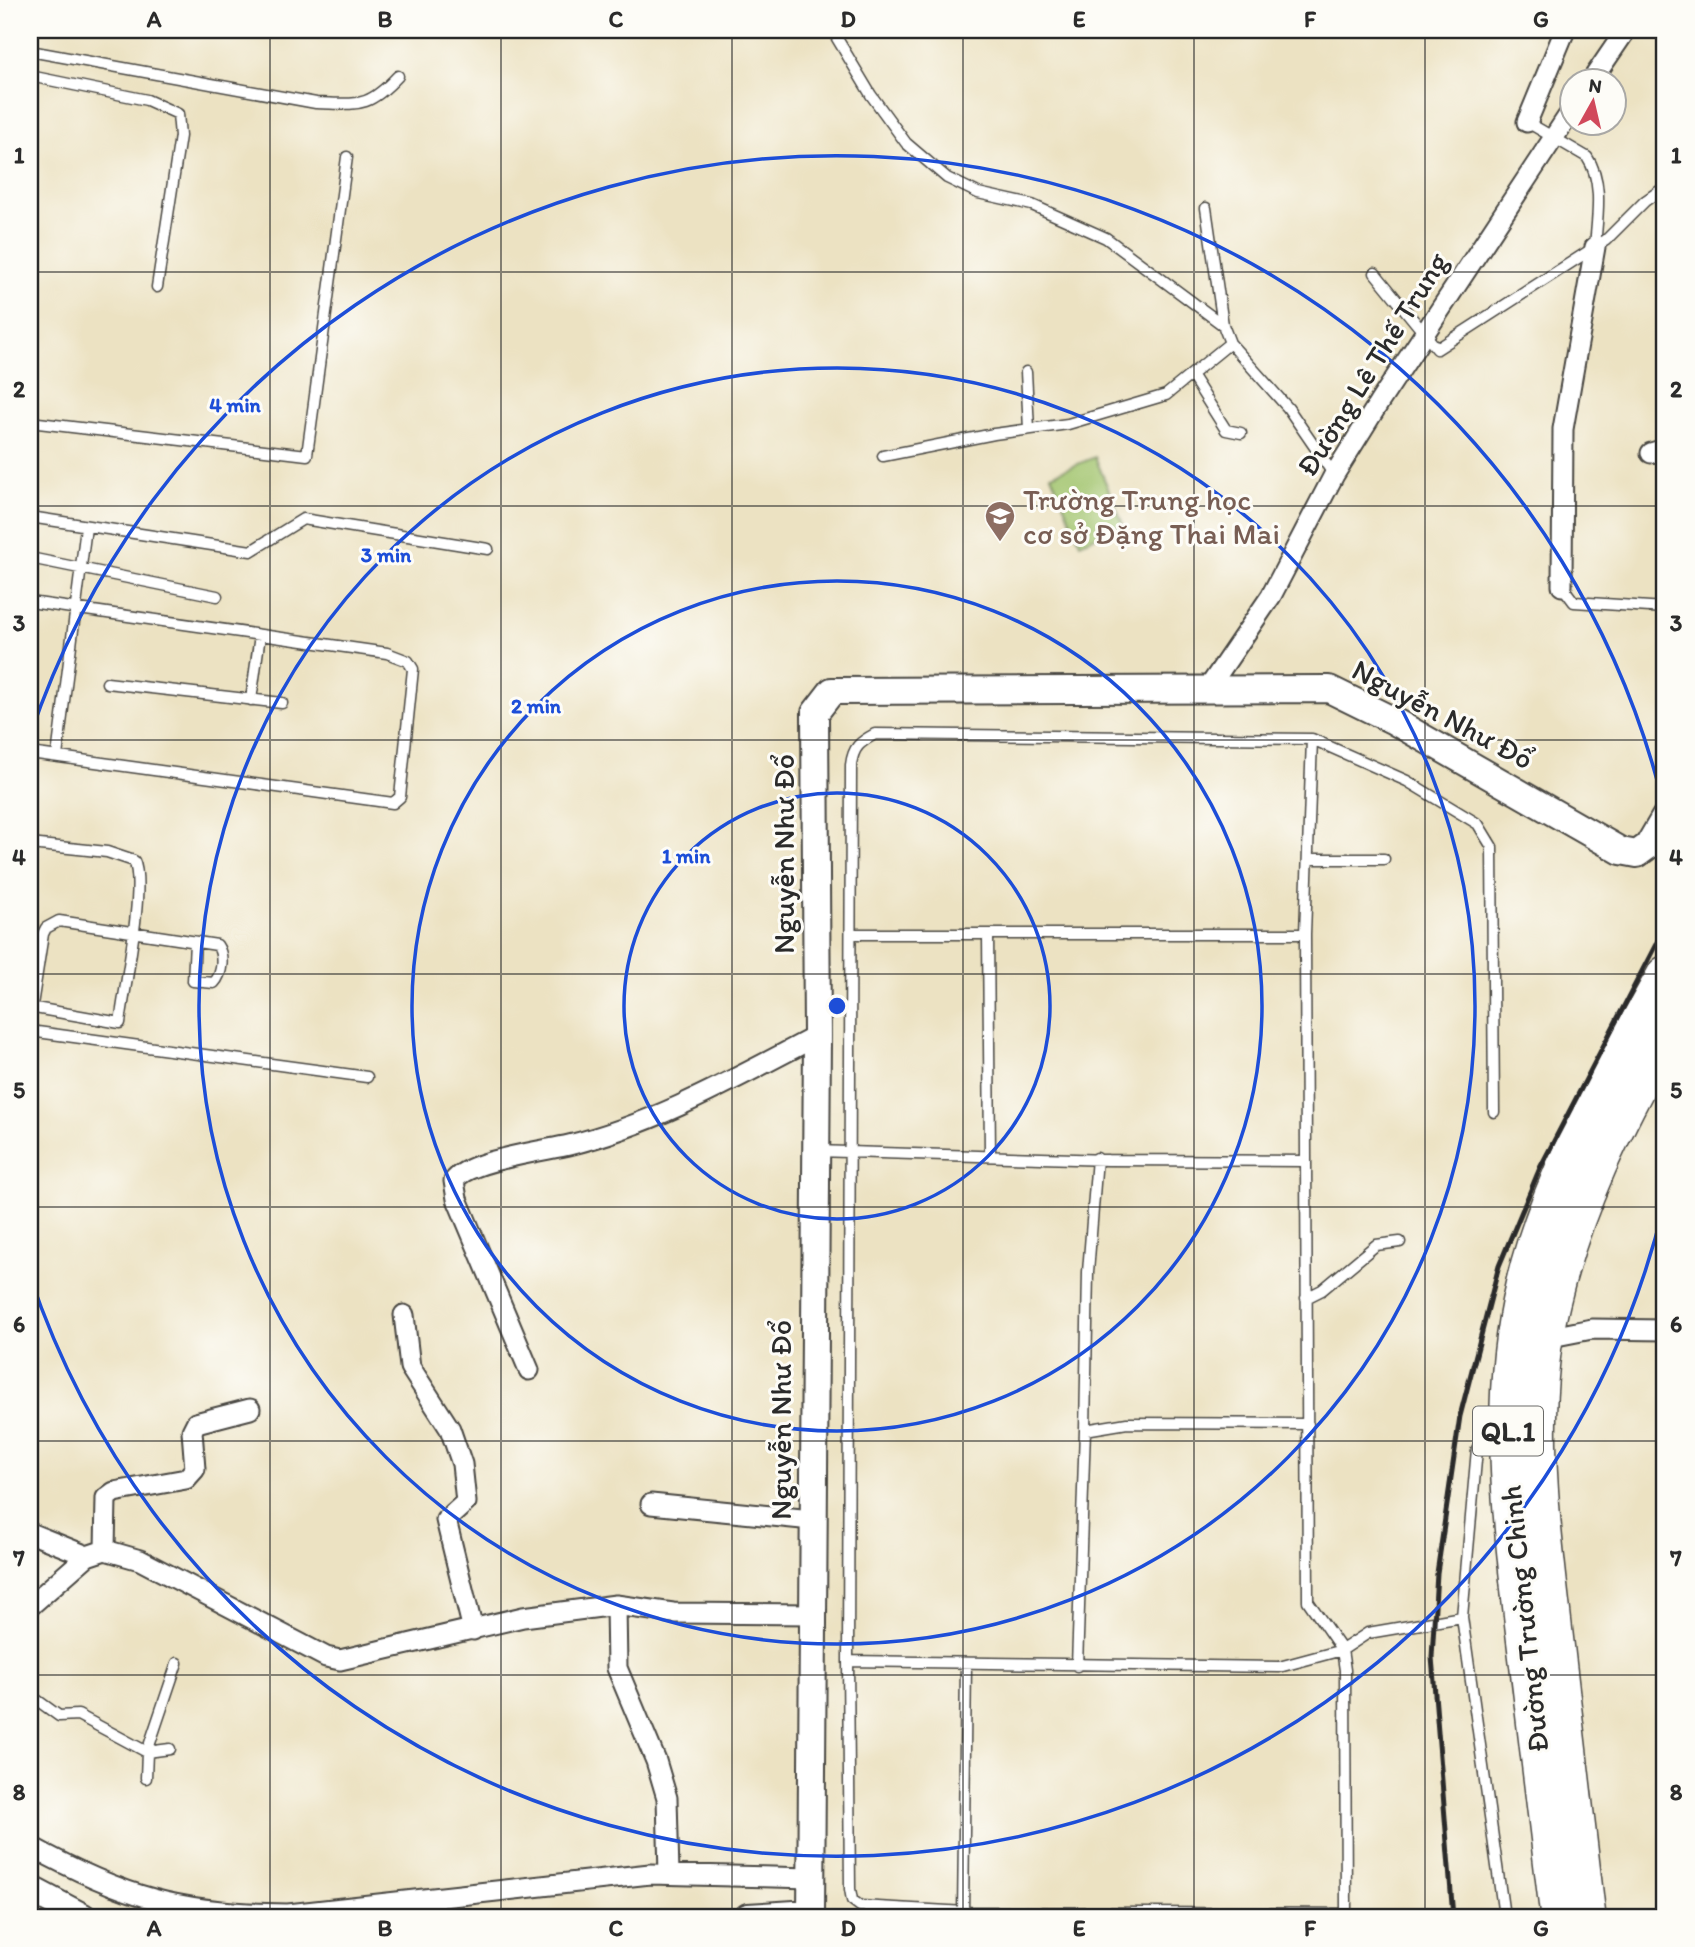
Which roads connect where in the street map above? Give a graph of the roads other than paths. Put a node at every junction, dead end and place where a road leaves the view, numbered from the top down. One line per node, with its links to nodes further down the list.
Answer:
1 (832, 30): 17 (lane)
2 (1565, 30): 8 (street)
3 (1626, 30): 5 (street)
4 (30, 51): 7 (lane)
5 (1602, 66)
6 (30, 76): 16 (lane)
7 (398, 76)
8 (1527, 122): 10 (lane)
9 (1558, 131): 10 (street, Đường Lê Thế Trung)
10 (1553, 138): 14 (lane); 18 (street, Đường Lê Thế Trung)
11 (347, 157): 22 (lane)
12 (1665, 187): 14 (lane)
13 (1206, 208): 17 (lane)
14 (1595, 247): 18 (lane); 32 (street)
15 (1375, 273): 18 (lane)
16 (157, 287)
17 (1223, 325): 19 (lane)
18 (1424, 332): 26 (street, Đường Lê Thế Trung)
19 (1230, 343): 21 (lane); 26 (lane)
20 (1026, 372): 23 (lane)
21 (1192, 376): 23 (lane); 24 (lane)
22 (30, 422)
23 (1029, 429): 25 (lane)
24 (1241, 433)
25 (883, 456)
26 (1334, 475): 39 (street, Đường Lê Thế Trung)
27 (30, 517): 28 (lane)
28 (86, 527): 29 (lane); 31 (lane)
29 (488, 549)
30 (30, 558): 31 (lane)
31 (81, 567): 33 (lane); 35 (lane)
32 (1562, 586): 36 (lane)
33 (217, 596)
34 (30, 601): 35 (lane)
35 (76, 608): 37 (lane); 44 (lane)
36 (1665, 608)
37 (260, 635): 40 (lane); 44 (lane)
38 (107, 683): 40 (lane)
39 (1207, 690): 45 (street, Nguyễn Như Đổ); 56 (street, Nguyễn Như Đổ)
40 (251, 700): 41 (lane)
41 (282, 704)
42 (1312, 740): 47 (lane); 50 (lane); 59 (lane)
43 (30, 753): 44 (lane)
44 (57, 756)
45 (1665, 817)
46 (30, 844): 49 (lane)
47 (1308, 859): 48 (lane); 52 (lane)
48 (1384, 859)
49 (132, 933): 49 (lane); 53 (lane)
50 (851, 934): 51 (lane); 61 (lane)
51 (988, 934): 52 (lane); 62 (lane)
52 (1305, 934): 64 (lane)
53 (195, 942): 53 (lane)
54 (1665, 974): 71 (highway, Đường Trường Chinh / QL.1)
55 (30, 1031): 58 (lane)
56 (817, 1036): 60 (street, Nguyễn Như Đổ); 70 (street)
57 (1665, 1037): 69 (highway, Đường Trường Chinh / QL.1)
58 (368, 1077)
59 (1494, 1112)
60 (815, 1151): 61 (lane); 76 (street, Nguyễn Như Đổ)
61 (850, 1152): 62 (lane); 85 (lane)
62 (990, 1154): 63 (lane)
63 (1097, 1158): 64 (lane); 74 (lane)
64 (1305, 1161): 66 (lane)
65 (1401, 1242): 66 (lane)
66 (1306, 1298): 73 (lane)
67 (404, 1315): 83 (street)
68 (1665, 1330): 69 (street)
69 (1546, 1338): 71 (highway, Đường Trường Chinh / QL.1)
70 (529, 1370)
71 (1522, 1400): 82 (lane); 102 (highway, Đường Trường Chinh / QL.1); 103 (highway, Đường Trường Chinh / QL.1)
72 (250, 1409): 78 (street)
73 (1308, 1423): 74 (lane); 84 (lane)
74 (1085, 1430): 88 (lane)
75 (651, 1504): 76 (street)
76 (812, 1520): 81 (street, Nguyễn Như Đổ)
77 (30, 1533): 78 (street)
78 (96, 1553): 80 (street); 83 (street)
79 (616, 1605): 81 (street); 83 (street); 94 (street)
80 (30, 1606)
81 (813, 1614): 95 (street, Nguyễn Như Đổ)
82 (1462, 1617): 84 (lane); 99 (lane)
83 (473, 1630)
84 (1342, 1650): 88 (lane); 98 (lane)
85 (848, 1661): 87 (lane); 98 (lane)
86 (177, 1663): 91 (lane)
87 (967, 1664): 88 (lane); 98 (lane)
88 (1077, 1665)
89 (30, 1695): 91 (lane)
90 (170, 1749): 91 (lane)
91 (147, 1752): 92 (lane)
92 (146, 1778)
93 (30, 1846): 94 (street)
94 (669, 1874): 95 (street)
95 (811, 1878): 97 (street, Nguyễn Như Đổ)
96 (30, 1889): 100 (street)
97 (811, 1915): 101 (street)
98 (963, 1915)
99 (1504, 1916)
100 (83, 1917)
101 (748, 1917)
102 (1558, 1917)
103 (1588, 1917)

